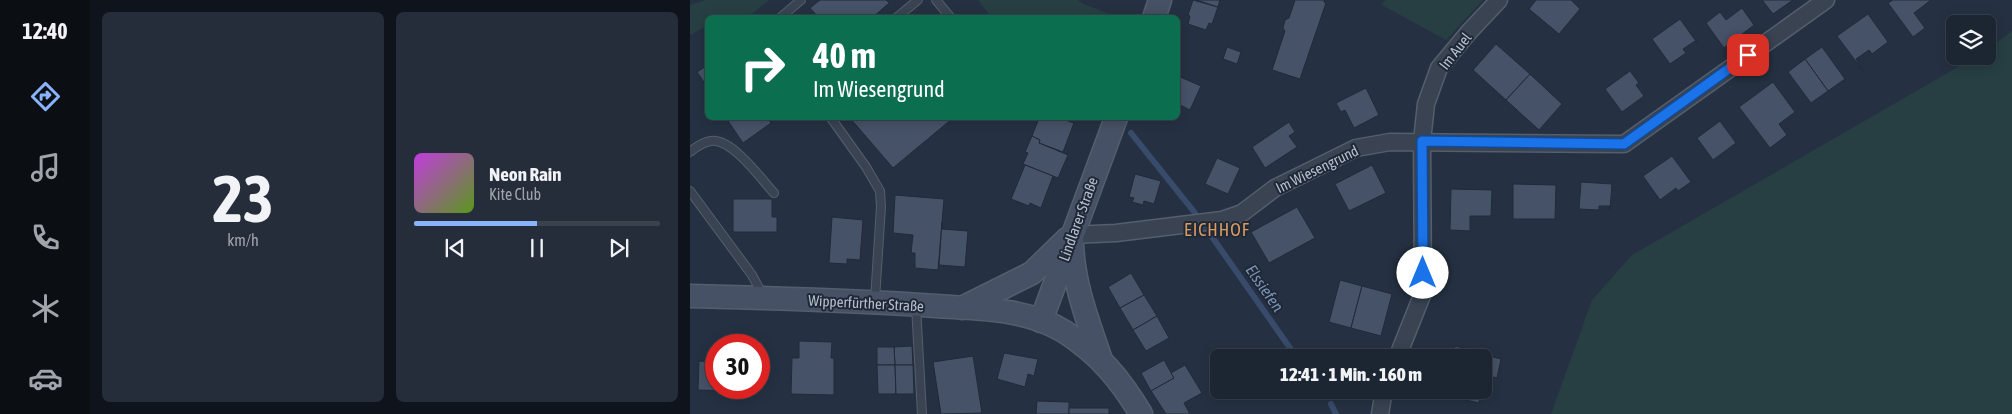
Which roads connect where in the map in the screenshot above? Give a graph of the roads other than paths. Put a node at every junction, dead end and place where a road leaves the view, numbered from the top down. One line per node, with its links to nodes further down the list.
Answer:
1 (801, 0): 7 (lane)
2 (918, 0): 8 (lane)
3 (936, 0): 9 (lane)
4 (1160, 0): 10 (main road)
5 (1499, 0): 13 (street, Im Auel)
6 (1826, 0): 13 (street, Im Wiesengrund)
7 (784, 15)
8 (900, 15)
9 (948, 15)
10 (1155, 15)
11 (831, 120): 20 (lane)
12 (1115, 120): 17 (main road, Lindlarer Straße)
13 (1422, 141): 17 (street, Im Wiesengrund); 24 (street, Im Auel)
14 (690, 152): 16 (lane)
15 (690, 190): 19 (lane)
16 (774, 193)
17 (1072, 234): 22 (main road); 23 (main road, Lindlarer Straße); 25 (main road)
18 (690, 296): 19 (main road, Wipperfürther Straße)
19 (764, 298): 20 (main road, Wipperfürther Straße)
20 (874, 302): 21 (main road, Wipperfürther Straße)
21 (916, 305): 22 (main road, Wipperfürther Straße); 27 (lane)
22 (962, 308): 23 (main road, Wipperfürther Straße)
23 (1041, 321): 25 (main road, Wipperfürther Straße)
24 (1401, 349)
25 (1101, 360): 28 (main road)
26 (1382, 399): 29 (street)
27 (922, 414)
28 (1141, 414)
29 (1380, 414)

